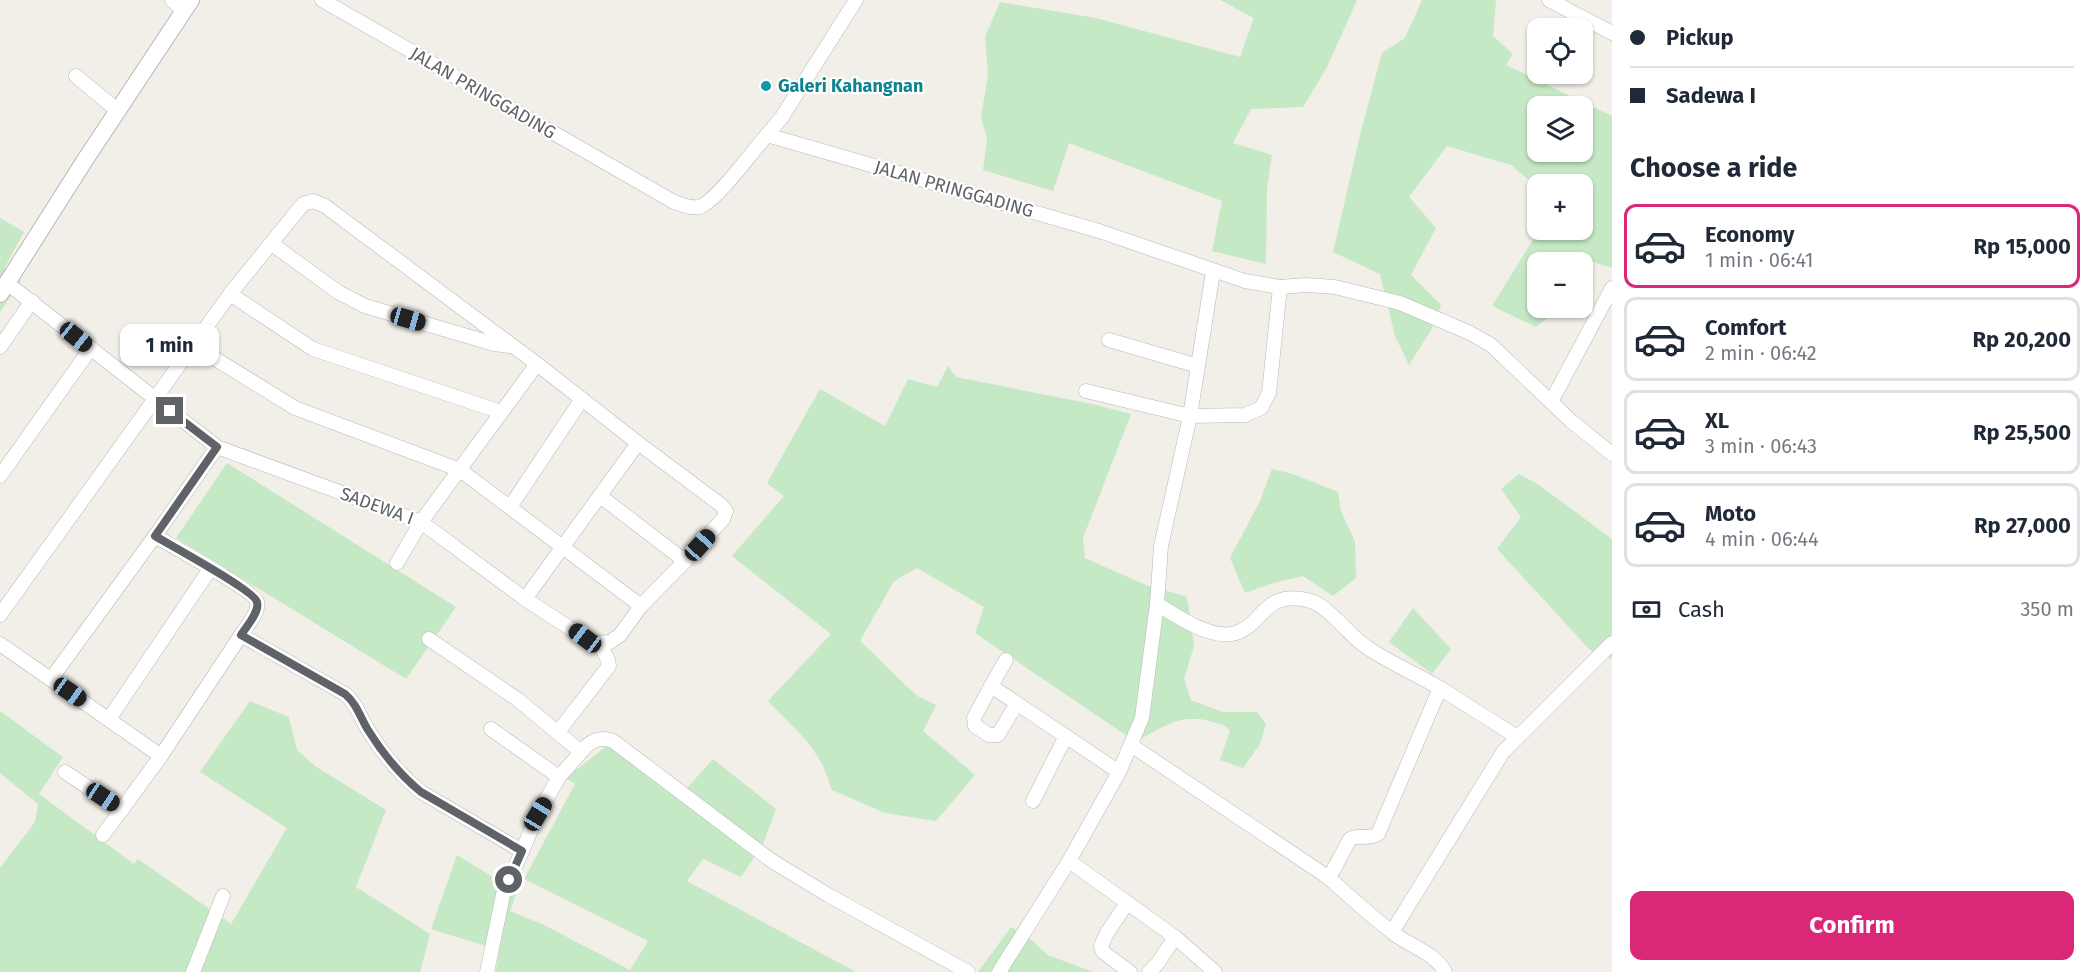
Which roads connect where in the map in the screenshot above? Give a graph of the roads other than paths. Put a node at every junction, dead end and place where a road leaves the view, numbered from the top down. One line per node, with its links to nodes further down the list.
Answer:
1 (322, 0): 8 (street, JALAN PRINGGADING)
2 (856, 0): 8 (street)
3 (1550, 0): 5 (street)
4 (182, 4): 7 (street)
5 (1612, 33)
6 (76, 76): 7 (street)
7 (118, 111): 12 (street)
8 (767, 135): 10 (street, JALAN PRINGGADING)
9 (272, 244): 14 (street); 19 (street); 19 (street)
10 (1213, 272): 11 (street, JALAN PRINGGADING); 22 (street)
11 (1280, 286): 26 (street, JALAN PRINGGADING); 28 (street)
12 (4, 288): 15 (street, SADEWA I)
13 (1612, 288): 26 (street)
14 (230, 294): 18 (street); 27 (street)
15 (32, 301): 17 (street); 20 (street, SADEWA I)
16 (1109, 340): 22 (street)
17 (1, 342)
18 (193, 345): 24 (street); 32 (street)
19 (513, 346): 21 (street)
20 (91, 348): 24 (street, SADEWA I); 33 (street)
21 (537, 364): 25 (street); 27 (street)
22 (1198, 366): 28 (street)
23 (1086, 391): 28 (street)
24 (154, 399): 30 (street, SADEWA I); 45 (street)
25 (582, 399): 29 (street); 35 (street)
26 (1551, 402): 31 (street, JALAN PRINGGADING)
27 (501, 412): 32 (street)
28 (1190, 416): 43 (street)
29 (638, 443): 34 (street); 39 (street)
30 (217, 447): 36 (street, SADEWA I); 37 (street)
31 (1612, 454)
32 (460, 470): 35 (street); 36 (street)
33 (0, 476)
34 (600, 496): 38 (street); 39 (street)
35 (510, 507): 38 (street)
36 (421, 522): 40 (street); 42 (street, SADEWA I)
37 (155, 536): 41 (street); 52 (street)
38 (562, 547): 42 (street); 44 (street)
39 (685, 561): 44 (street)
40 (397, 563)
41 (210, 569): 46 (street); 56 (street)
42 (525, 599): 50 (street, SADEWA I)
43 (1157, 604): 54 (street); 61 (street)
44 (641, 606): 50 (street)
45 (0, 615)
46 (241, 635): 63 (street); 70 (street)
47 (429, 639): 58 (street)
48 (1612, 643): 60 (street)
49 (0, 644): 52 (street)
50 (600, 644): 58 (street)
51 (1006, 660): 53 (street)
52 (51, 679): 56 (street)
53 (991, 686): 55 (street); 55 (street)
54 (1440, 688): 60 (street); 72 (street)
55 (1017, 704): 59 (street)
56 (108, 719): 63 (street)
57 (490, 729): 66 (street)
58 (558, 732): 62 (street)
59 (1066, 736): 65 (street); 67 (street)
60 (1517, 737): 75 (street)
61 (1131, 745): 65 (street); 72 (street)
62 (581, 752): 66 (street); 79 (street)
63 (161, 756): 68 (street)
64 (65, 772): 68 (street)
65 (1119, 772): 71 (street)
66 (559, 777): 70 (street)
67 (1033, 801)
68 (122, 810): 69 (street)
69 (103, 835)
70 (522, 851): 78 (street)
71 (1069, 861): 74 (street); 80 (street)
72 (1329, 878): 75 (street)
73 (223, 896): 77 (street)
74 (1127, 903): 76 (street); 81 (street)
75 (1392, 932): 84 (street)
76 (1175, 937): 82 (street); 83 (street)
77 (194, 972)
78 (487, 972)
79 (968, 972)
80 (999, 972)
81 (1130, 972)
82 (1149, 972)
83 (1215, 972)
84 (1445, 972)

